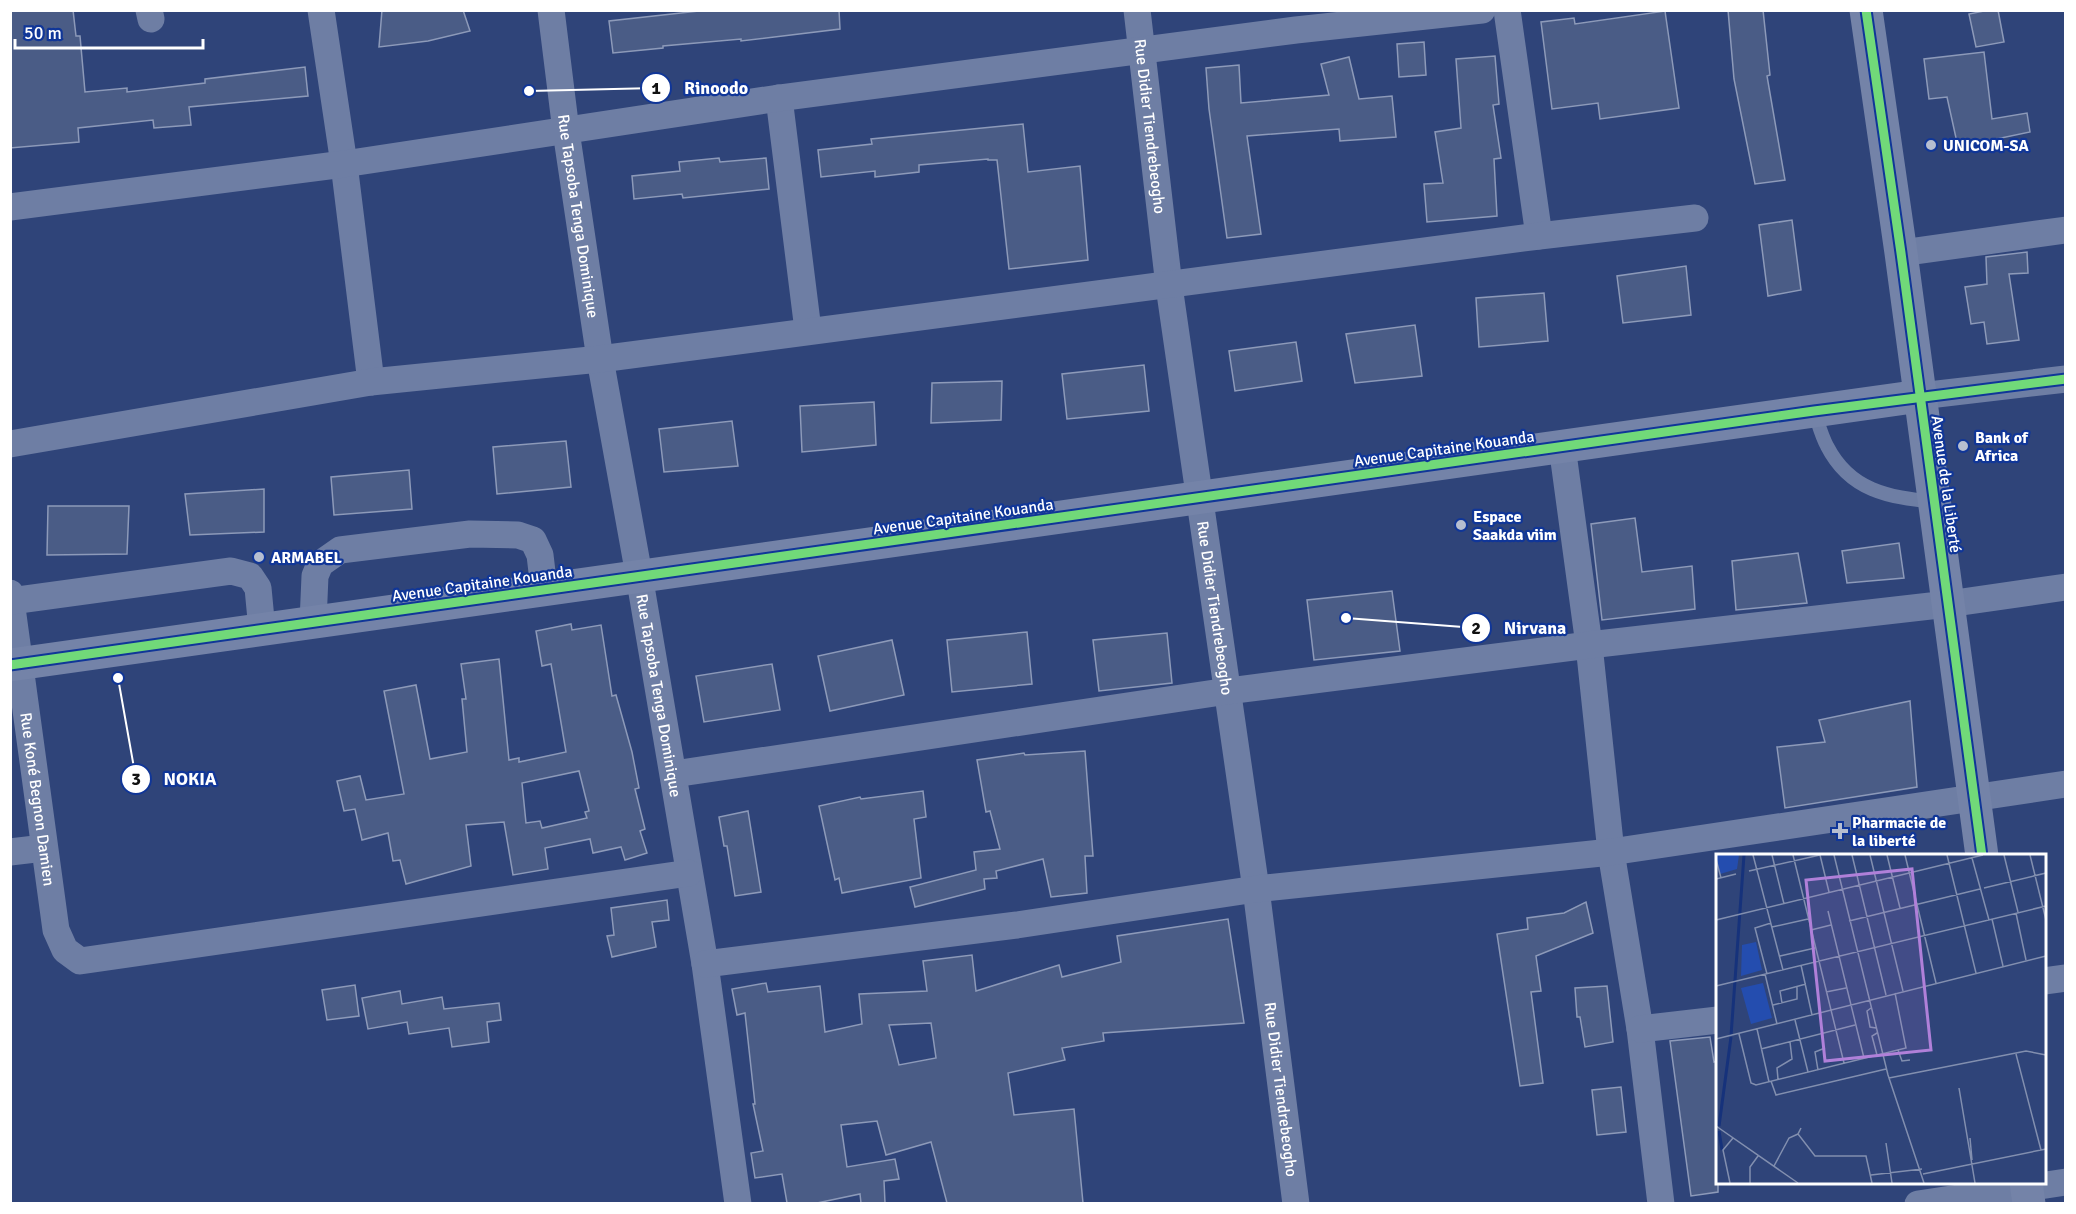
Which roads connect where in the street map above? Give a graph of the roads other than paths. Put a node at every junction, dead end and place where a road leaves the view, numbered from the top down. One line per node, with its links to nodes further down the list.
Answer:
1 (321, 10): 11 (street)
2 (550, 10): 10 (street, Rue Tapsoba Tenga Dominique)
3 (1137, 10): 8 (street, Rue Didier Tiendrebeogho)
4 (1482, 10): 7 (street)
5 (1507, 10): 15 (street)
6 (1866, 10): 16 (street, Avenue de la Liberté)
7 (1295, 20): 8 (street)
8 (1142, 50): 9 (street); 17 (street, Rue Didier Tiendrebeogho)
9 (779, 98): 10 (street); 18 (street)
10 (566, 131): 11 (street); 19 (street, Rue Tapsoba Tenga Dominique)
11 (344, 164): 12 (street); 21 (street)
12 (10, 207)
13 (1695, 218): 15 (street)
14 (2066, 230): 16 (street)
15 (1539, 236): 17 (street)
16 (1901, 253): 22 (street, Avenue de la Liberté)
17 (1169, 286): 18 (street); 26 (street, Rue Didier Tiendrebeogho)
18 (808, 330): 19 (street)
19 (600, 359): 21 (street); 28 (street, Rue Tapsoba Tenga Dominique)
20 (2066, 379): 22 (street)
21 (371, 382): 24 (street)
22 (1920, 396): 23 (street, Avenue Capitaine Kouanda); 27 (street, Avenue de la Liberté)
23 (1814, 411): 25 (street, Avenue Capitaine Kouanda); 27 (lane)
24 (10, 444)
25 (1562, 446): 26 (street, Avenue Capitaine Kouanda); 35 (street)
26 (1199, 499): 28 (street, Avenue Capitaine Kouanda); 37 (street, Rue Didier Tiendrebeogho)
27 (1934, 502): 32 (street, Avenue de la Liberté)
28 (639, 575): 30 (street, Avenue Capitaine Kouanda); 38 (street, Rue Tapsoba Tenga Dominique)
29 (2066, 587): 32 (street)
30 (544, 589): 33 (street, Avenue Capitaine Kouanda); 33 (street)
31 (11, 597): 34 (street); 36 (street, Rue Koné Begnon Damien)
32 (1948, 604): 35 (street); 40 (street, Avenue de la Liberté)
33 (313, 622): 34 (street, Avenue Capitaine Kouanda)
34 (262, 630): 36 (street, Avenue Capitaine Kouanda)
35 (1589, 645): 37 (street); 43 (street)
36 (15, 665): 41 (street, Rue Koné Begnon Damien)
37 (1228, 691): 38 (street); 46 (street, Rue Didier Tiendrebeogho)
38 (674, 774): 45 (street, Rue Tapsoba Tenga Dominique)
39 (2066, 784): 40 (street)
40 (1975, 796): 43 (street); 44 (street, Avenue de la Liberté)
41 (44, 848): 42 (street); 45 (street, Rue Koné Begnon Damien)
42 (10, 852)
43 (1611, 852): 46 (street); 51 (street)
44 (1982, 854)
45 (690, 873): 47 (street, Rue Tapsoba Tenga Dominique)
46 (1256, 889): 47 (street); 55 (street, Rue Didier Tiendrebeogho)
47 (705, 964): 54 (street, Rue Tapsoba Tenga Dominique)
48 (2066, 978): 49 (street)
49 (2046, 981)
50 (1716, 1020): 51 (street)
51 (1640, 1029): 56 (street)
52 (2066, 1182): 53 (street)
53 (2027, 1191): 57 (street)
54 (738, 1203)
55 (1296, 1203)
56 (1661, 1203)
57 (1918, 1203)

